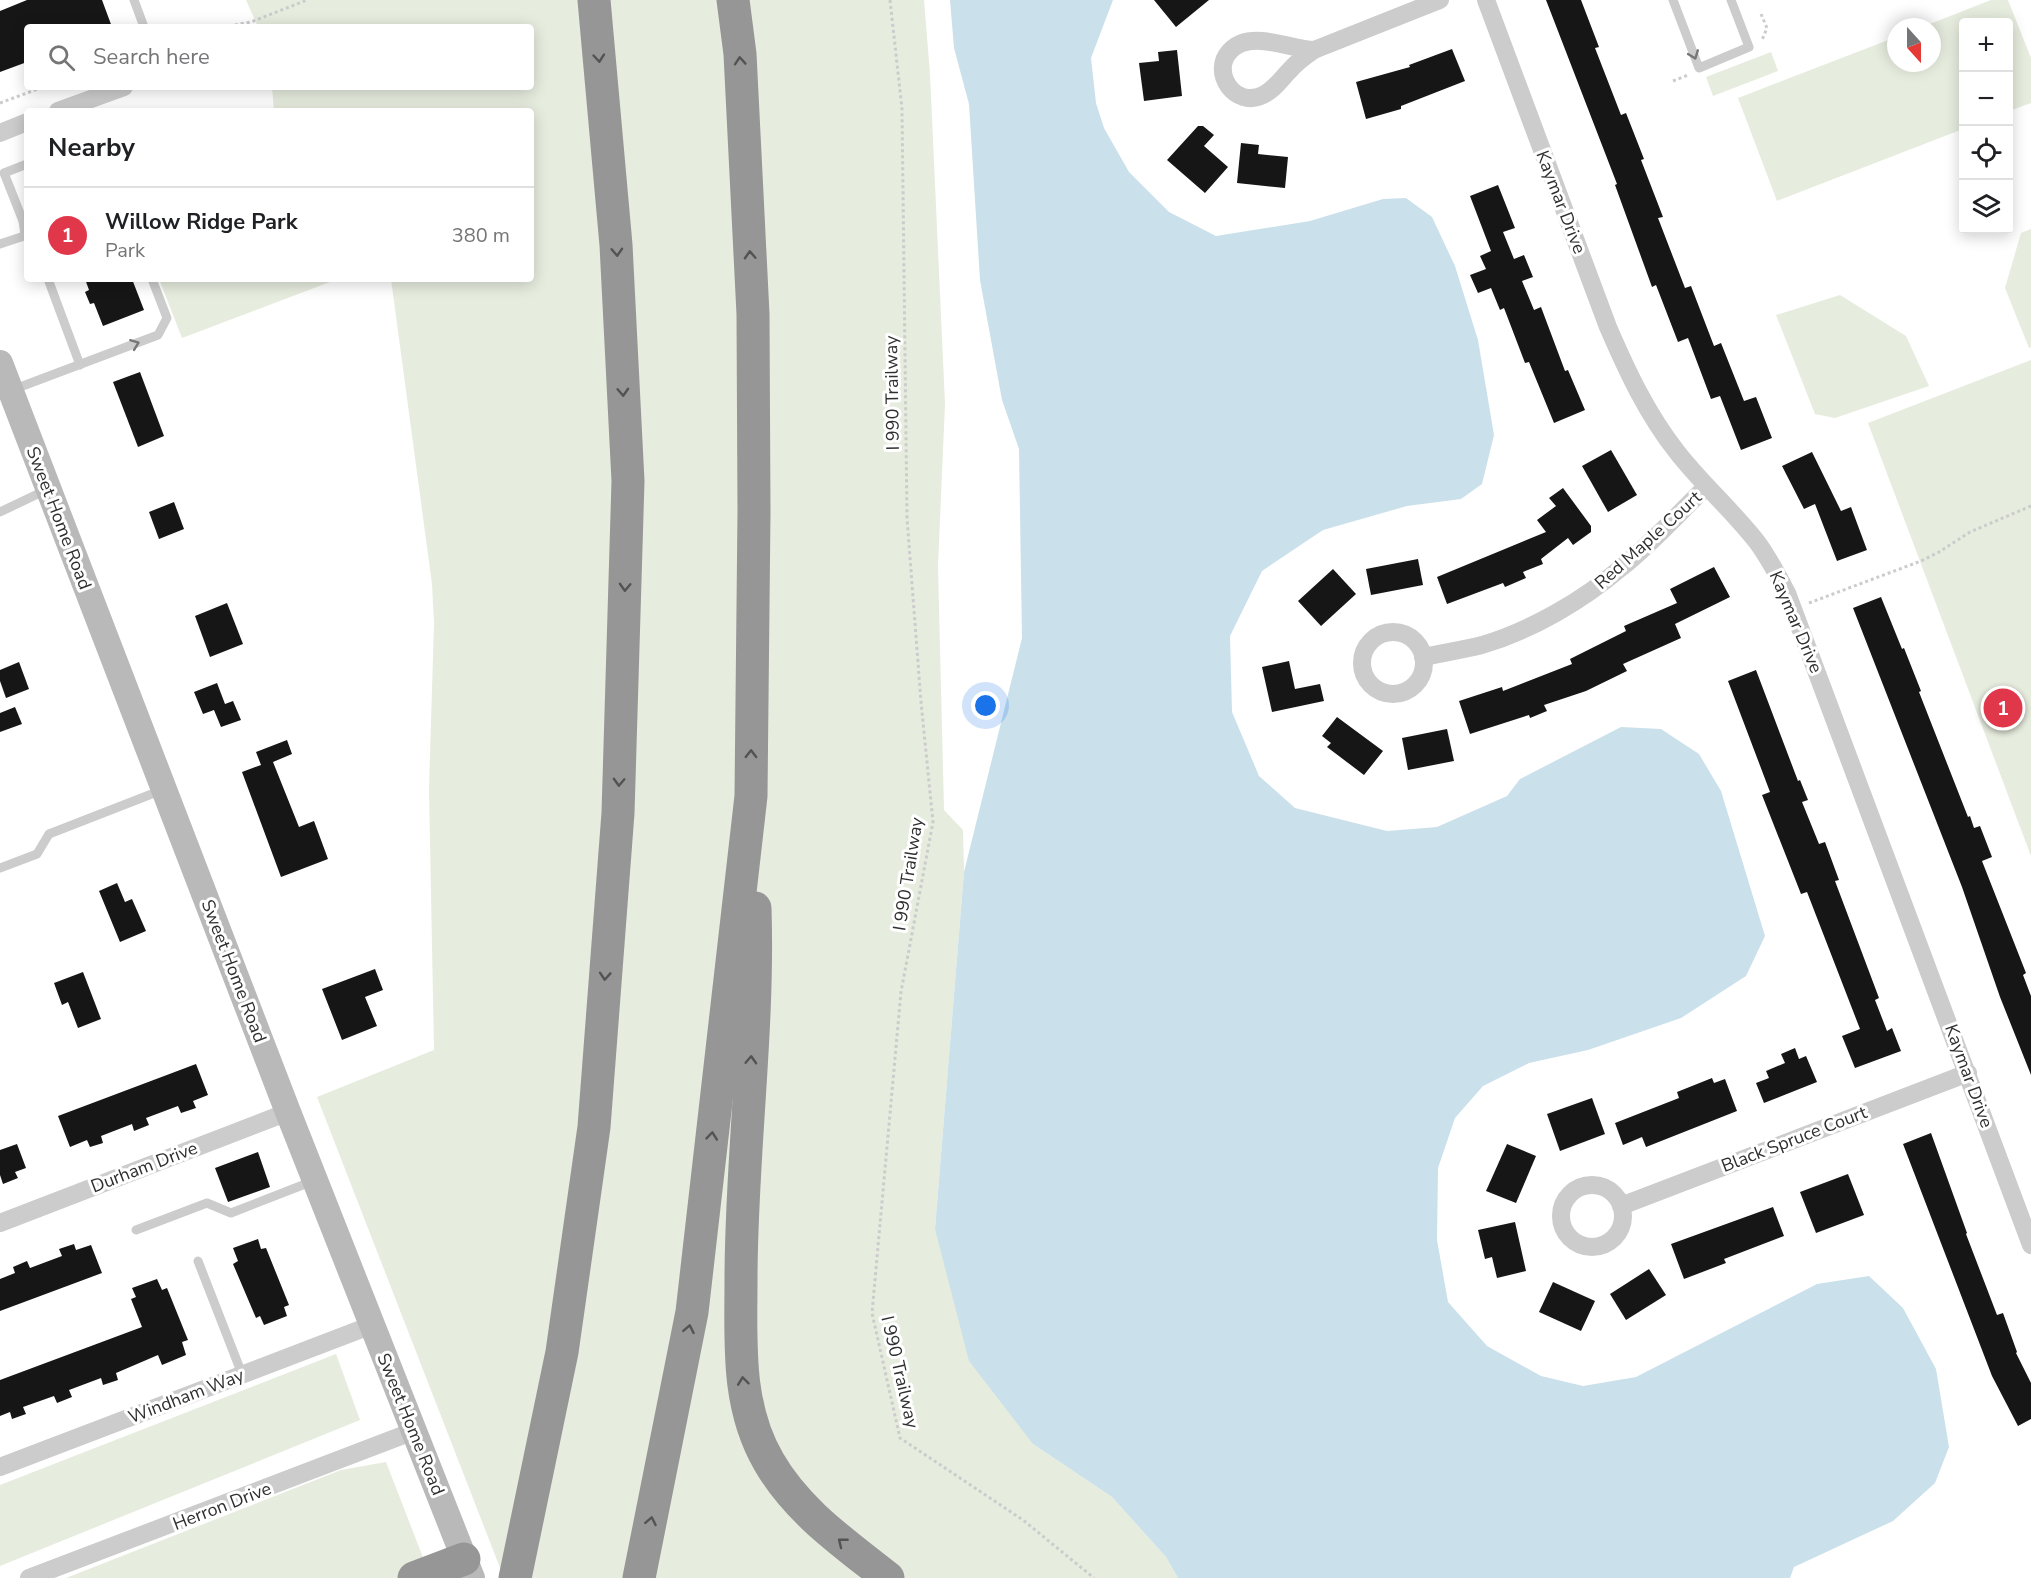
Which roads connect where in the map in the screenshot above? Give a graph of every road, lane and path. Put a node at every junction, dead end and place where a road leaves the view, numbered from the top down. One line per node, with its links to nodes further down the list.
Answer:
1 (134, 0): 10 (lane)
2 (308, 0): 11 (path)
3 (594, 0): 50 (highway, one-way to 50)
4 (733, 0): 35 (highway, one-way to 4)
5 (890, 0): 55 (path, I 990 Trailway)
6 (1440, 0): 12 (street)
7 (1486, 0): 28 (street, Kaymar Drive)
8 (1673, 0): 9 (lane, one-way to 9)
9 (1731, 0)
10 (143, 24)
11 (240, 24)
12 (1314, 50): 12 (street)
13 (35, 90): 15 (path)
14 (116, 90): 16 (street)
15 (0, 103)
16 (66, 108)
17 (24, 124): 18 (street)
18 (0, 133)
19 (24, 165): 20 (lane)
20 (24, 218)
21 (24, 236): 22 (lane)
22 (0, 244)
23 (49, 282): 26 (lane)
24 (153, 282): 26 (lane, one-way to 24)
25 (0, 363): 27 (main road, Sweet Home Road)
26 (80, 365): 27 (lane)
27 (11, 391): 29 (main road, Sweet Home Road)
28 (1706, 487): 32 (street, Kaymar Drive); 33 (street, Red Maple Court)
29 (49, 489): 31 (lane); 34 (main road, Sweet Home Road)
30 (2031, 506): 32 (path)
31 (0, 512)
32 (1793, 609): 37 (street, Kaymar Drive)
33 (1423, 657)
34 (164, 789): 36 (lane); 38 (main road, Sweet Home Road)
35 (751, 796): 53 (highway, one-way to 35); 54 (highway, one-way to 35)
36 (0, 868)
37 (1968, 1073): 40 (street, Black Spruce Court); 43 (street, Kaymar Drive)
38 (288, 1112): 39 (main road, Sweet Home Road); 41 (street, Durham Drive)
39 (315, 1180): 42 (lane); 45 (main road, Sweet Home Road)
40 (1621, 1206)
41 (0, 1223)
42 (136, 1230)
43 (2031, 1245)
44 (198, 1261): 46 (lane)
45 (372, 1325): 46 (street, Windham Way); 47 (main road, Sweet Home Road)
46 (242, 1374): 48 (street, Windham Way)
47 (414, 1431): 49 (main road, Sweet Home Road); 51 (street, Herron Drive)
48 (0, 1467)
49 (468, 1568): 52 (highway)
50 (517, 1570)
51 (29, 1578)
52 (414, 1578)
53 (639, 1578)
54 (888, 1578)
55 (1094, 1578)

